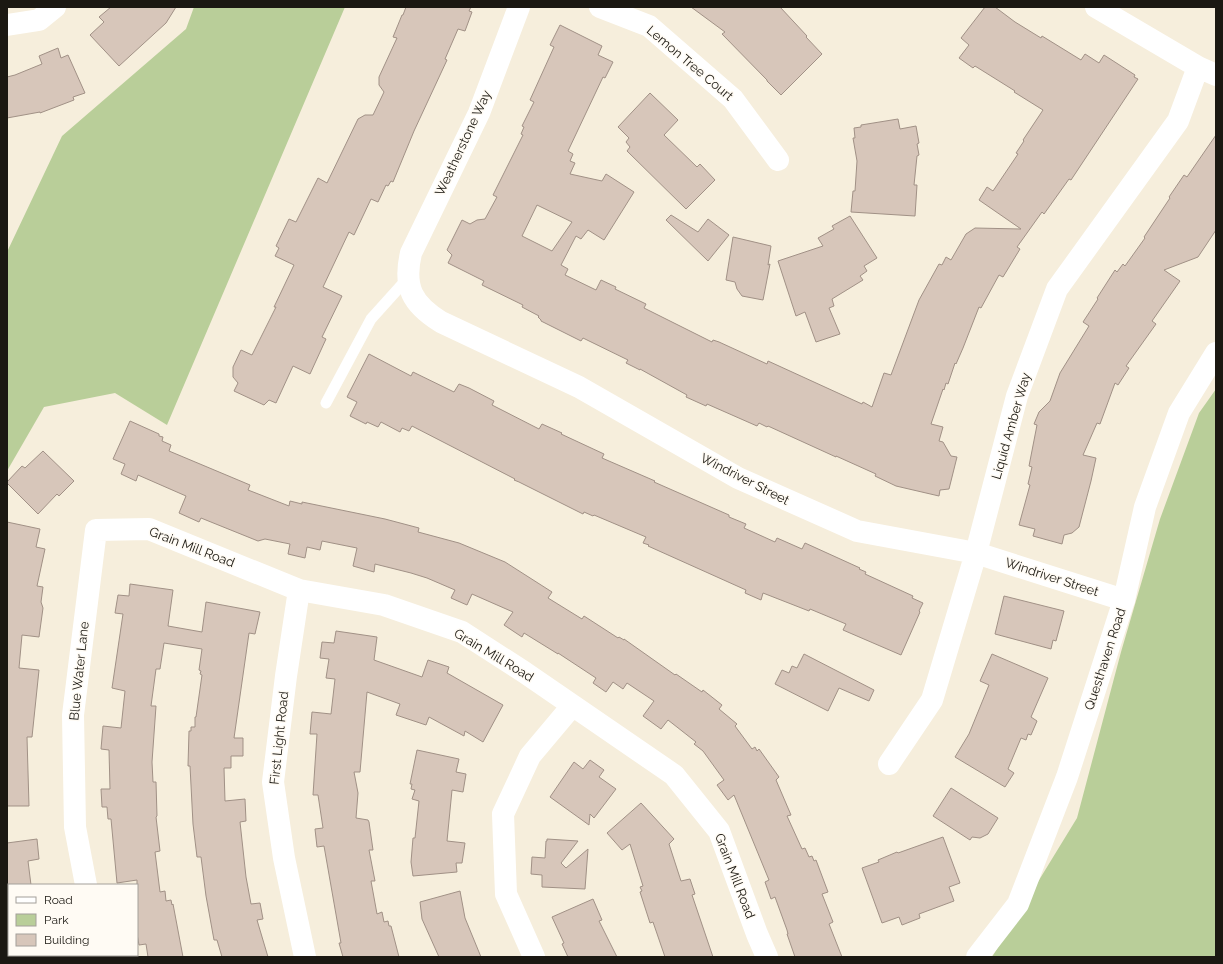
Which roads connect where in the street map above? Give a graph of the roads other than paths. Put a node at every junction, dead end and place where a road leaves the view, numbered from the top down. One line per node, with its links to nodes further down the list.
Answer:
1 (55, 7): 5 (street)
2 (519, 7): 8 (street, Weatherstone Way)
3 (600, 7): 7 (street, Lemon Tree Court)
4 (1096, 7): 6 (street)
5 (7, 25)
6 (1207, 71): 12 (street, Liquid Amber Way)
7 (778, 160)
8 (407, 279): 10 (lane); 12 (street, Windriver Street)
9 (1216, 353): 14 (street, Questhaven Road)
10 (326, 403)
11 (96, 530): 13 (street, Grain Mill Road); 17 (street, Blue Water Lane)
12 (976, 553): 14 (street, Windriver Street); 16 (street, Liquid Amber Way)
13 (299, 590): 15 (street, Grain Mill Road); 18 (street, First Light Road)
14 (1124, 600): 21 (street, Questhaven Road)
15 (572, 706): 19 (street); 20 (street, Grain Mill Road)
16 (889, 764)
17 (86, 884)
18 (305, 957)
19 (534, 957)
20 (768, 957)
21 (977, 957)

